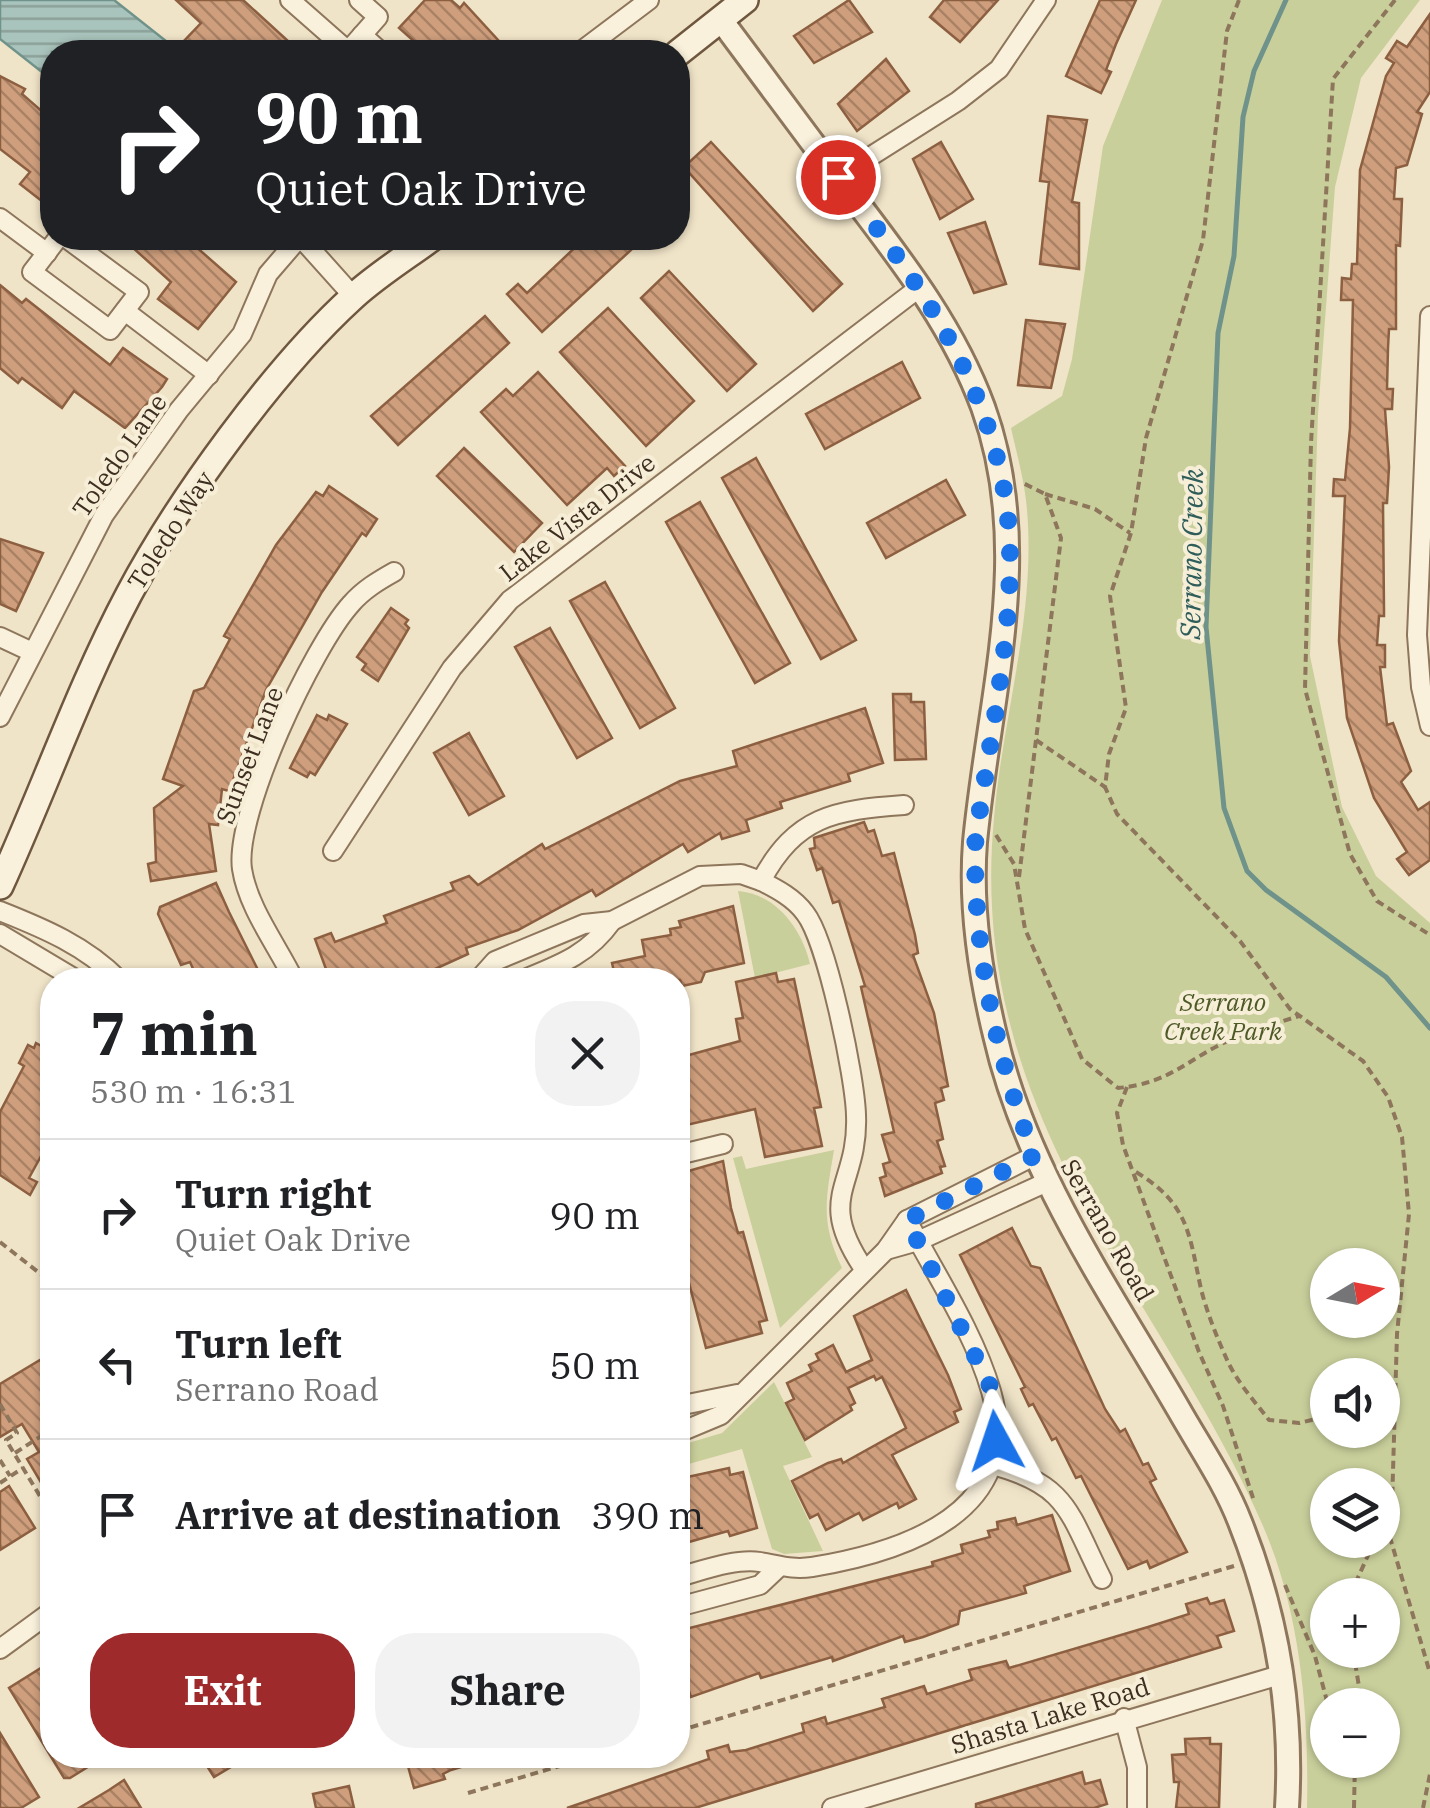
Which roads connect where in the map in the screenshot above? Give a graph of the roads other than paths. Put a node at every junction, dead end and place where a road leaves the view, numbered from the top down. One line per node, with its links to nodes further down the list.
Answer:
1 (290, 0): 8 (street)
2 (358, 0): 7 (street)
3 (649, 0): 11 (street)
4 (745, 0): 6 (main road)
5 (1046, 0): 13 (street)
6 (721, 20): 12 (main road); 13 (street, Serrano Road)
7 (362, 36): 9 (street); 10 (street)
8 (335, 40)
9 (358, 40)
10 (367, 40)
11 (596, 40)
12 (690, 44)
13 (838, 177): 21 (street, Serrano Road)
14 (0, 218): 15 (street)
15 (40, 239)
16 (48, 250): 23 (street)
17 (82, 250): 23 (street)
18 (289, 250): 25 (street, Toledo Lane)
19 (311, 250): 22 (street)
20 (416, 250): 22 (main road, Toledo Way)
21 (920, 286): 34 (street, Lake Vista Drive); 47 (street, Serrano Road)
22 (354, 296): 36 (main road, Toledo Way)
23 (124, 311): 25 (street)
24 (1430, 316): 26 (street)
25 (209, 375): 30 (street, Toledo Lane)
26 (1428, 386): 28 (street)
27 (394, 572): 42 (street, Sunset Lane)
28 (1424, 593): 32 (street)
29 (0, 636): 30 (street)
30 (32, 652): 31 (street, Toledo Lane)
31 (0, 717)
32 (1430, 726)
33 (904, 805): 35 (street)
34 (334, 852)
35 (761, 881): 38 (street); 52 (street)
36 (0, 886)
37 (0, 911): 41 (street)
38 (612, 921): 43 (street); 44 (street)
39 (0, 934): 40 (street)
40 (57, 968)
41 (103, 968)
42 (288, 968)
43 (489, 968)
44 (551, 968)
45 (723, 1144): 46 (street)
46 (690, 1153)
47 (1034, 1156): 48 (street, Serrano Road); 49 (street)
48 (1048, 1182): 50 (street); 63 (street, Serrano Road)
49 (907, 1220): 50 (street); 51 (street)
50 (918, 1240): 51 (street); 56 (street)
51 (886, 1250): 52 (street)
52 (864, 1269): 53 (street)
53 (737, 1394): 54 (street); 55 (street)
54 (690, 1404)
55 (690, 1429)
56 (990, 1464): 57 (street); 59 (street)
57 (778, 1568): 58 (street); 60 (street)
58 (690, 1575)
59 (1102, 1579)
60 (690, 1603)
61 (40, 1620): 62 (street)
62 (0, 1649)
63 (1283, 1674): 64 (street, Shasta Lake Road); 67 (street, Serrano Road)
64 (1124, 1718): 65 (street, Shasta Lake Road); 66 (street)
65 (832, 1808)
66 (1137, 1808)
67 (1287, 1808)

